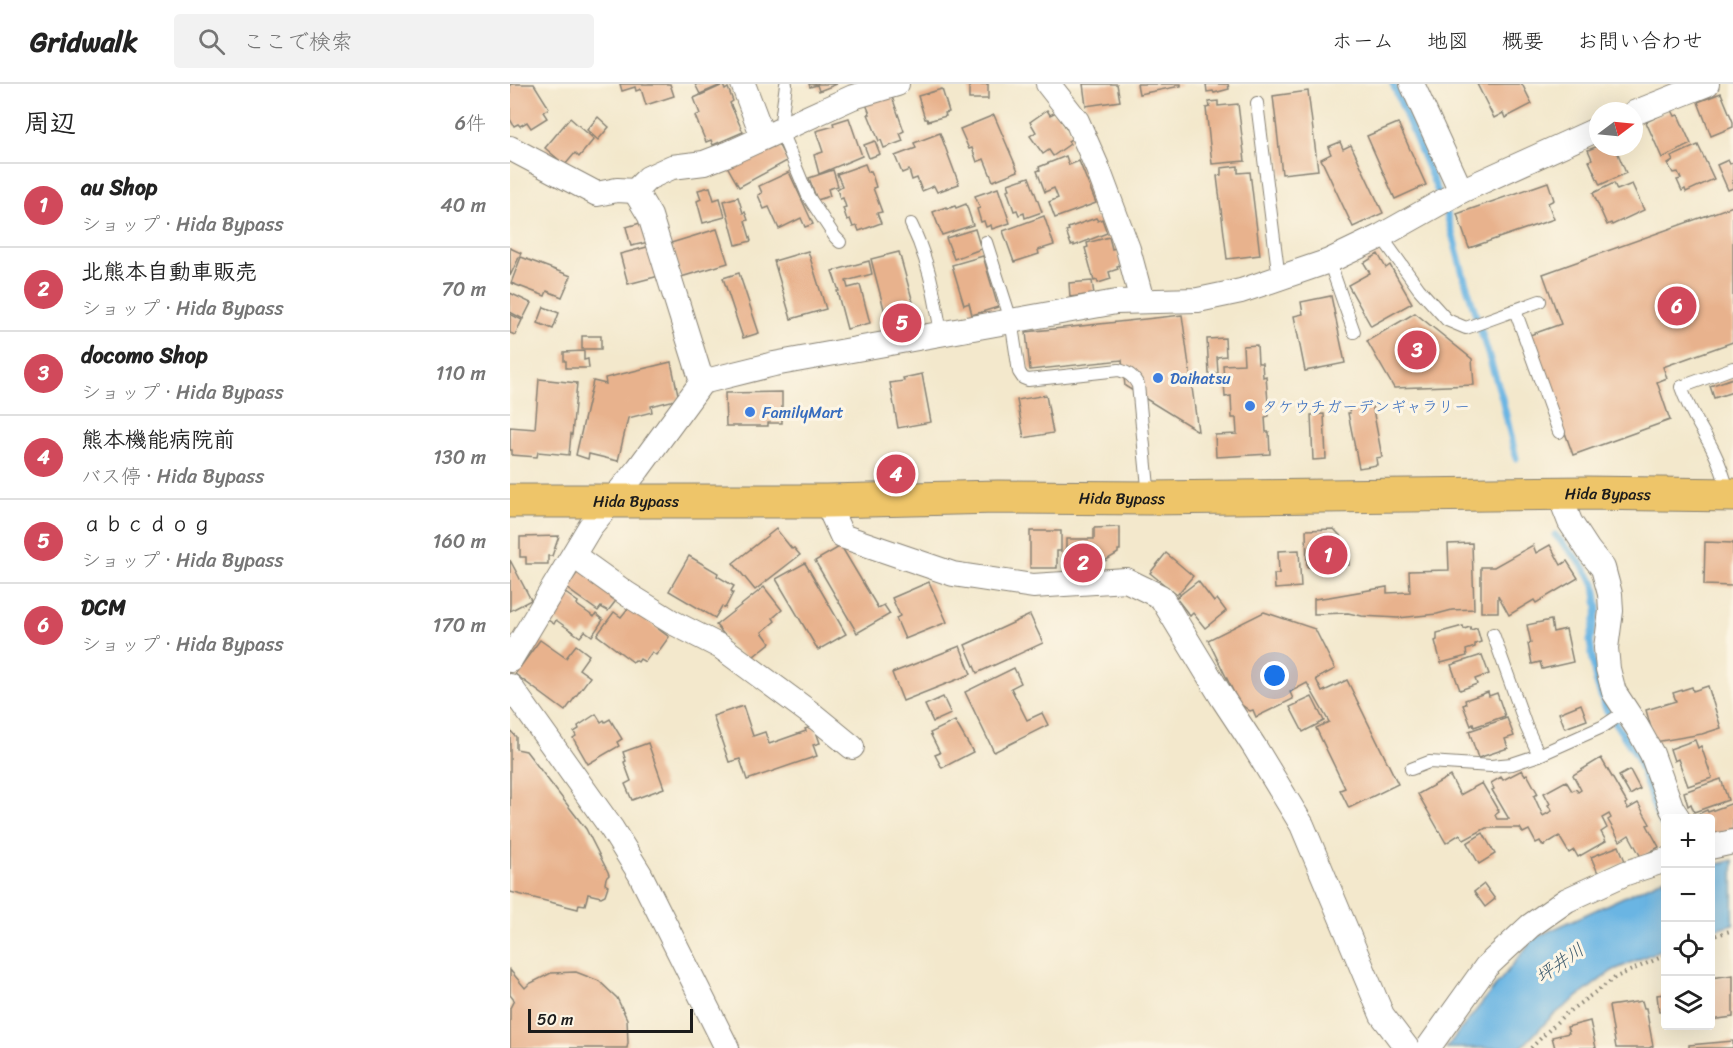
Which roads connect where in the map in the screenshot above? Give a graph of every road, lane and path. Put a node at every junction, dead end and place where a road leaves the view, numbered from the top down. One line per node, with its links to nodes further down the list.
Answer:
1 (743, 84): 9 (street)
2 (786, 84): 9 (lane)
3 (897, 84): 9 (street)
4 (1048, 84): 20 (street)
5 (1412, 84): 13 (street)
6 (1707, 84): 8 (street)
7 (1257, 103): 19 (lane)
8 (1643, 109)
9 (772, 133): 12 (street); 16 (lane)
10 (1589, 133): 13 (street)
11 (510, 148): 12 (street)
12 (635, 191): 27 (street)
13 (1461, 191): 15 (street)
14 (911, 224): 25 (lane)
15 (1382, 236): 18 (street); 22 (lane)
16 (840, 242)
17 (986, 242): 23 (lane)
18 (1329, 261): 19 (street); 24 (lane)
19 (1279, 279): 20 (street)
20 (1142, 301): 23 (street)
21 (1540, 301): 22 (lane)
22 (1515, 310): 28 (lane)
23 (1011, 320): 25 (street); 31 (lane)
24 (1354, 332)
25 (941, 333): 27 (street)
26 (1733, 368): 30 (lane)
27 (702, 382): 33 (street)
28 (1559, 432)
29 (1559, 494): 30 (highway, Hida Bypass); 31 (highway, Hida Bypass); 39 (street)
30 (1731, 495)
31 (1149, 498): 34 (highway, Hida Bypass)
32 (510, 501): 33 (highway, Hida Bypass)
33 (612, 501): 34 (highway, Hida Bypass); 35 (street)
34 (826, 501): 51 (street)
35 (574, 556): 37 (street); 40 (street)
36 (1493, 634): 41 (lane)
37 (510, 660)
38 (510, 686): 50 (street)
39 (1618, 717): 41 (lane); 43 (street)
40 (852, 747)
41 (1539, 755): 42 (lane)
42 (1411, 769)
43 (1675, 814)
44 (1733, 842): 45 (street)
45 (1715, 846)
46 (1661, 861): 52 (street)
47 (1733, 930): 48 (path)
48 (1715, 935)
49 (1661, 957): 53 (path)
50 (727, 1048)
51 (1407, 1048)
52 (1428, 1048)
53 (1531, 1048)

